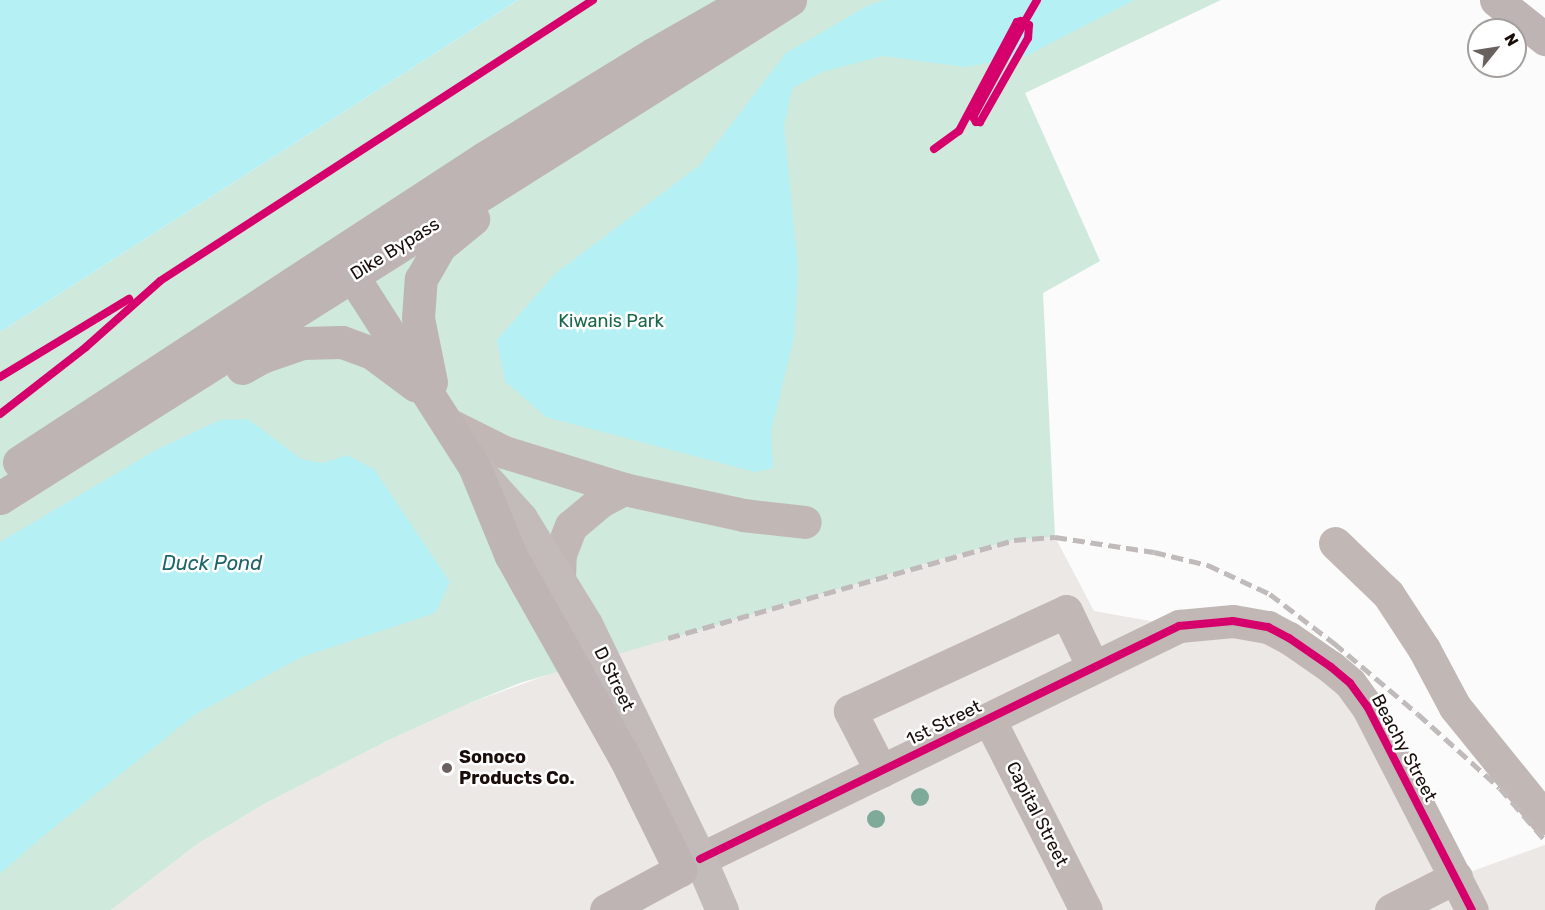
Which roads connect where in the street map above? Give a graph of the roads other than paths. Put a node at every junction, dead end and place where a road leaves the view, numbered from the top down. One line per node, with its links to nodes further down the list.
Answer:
1 (748, 0): 6 (highway, Dike Bypass)
2 (790, 0): 4 (highway, Dike Bypass)
3 (1496, 0): 5 (highway)
4 (734, 33): 6 (highway, Dike Bypass); 7 (highway)
5 (1545, 39)
6 (345, 263): 7 (highway, D Street); 9 (highway, Dike Bypass)
7 (443, 415): 8 (highway, D Street); 9 (highway); 10 (street)
8 (474, 466): 13 (main road, D Street); 18 (highway, D Street)
9 (5, 487)
10 (624, 489): 11 (street); 13 (street)
11 (805, 522)
12 (1335, 543): 19 (street)
13 (559, 577): 20 (main road, D Street)
14 (1203, 622): 15 (street, 1st Street); 21 (street, Beachy Street)
15 (1094, 668): 16 (street, 1st Street); 17 (street)
16 (989, 719): 17 (street, 1st Street); 25 (street, Capital Street)
17 (881, 771): 20 (street, 1st Street)
18 (639, 786): 20 (highway, D Street); 22 (highway)
19 (1545, 818)
20 (690, 864): 22 (highway, 1st Street); 24 (main road, D Street)
21 (1456, 877): 26 (street); 27 (street, Beachy Street)
22 (606, 910): 23 (main road)
23 (638, 910)
24 (722, 910)
25 (1086, 910)
26 (1391, 910)
27 (1472, 910)

